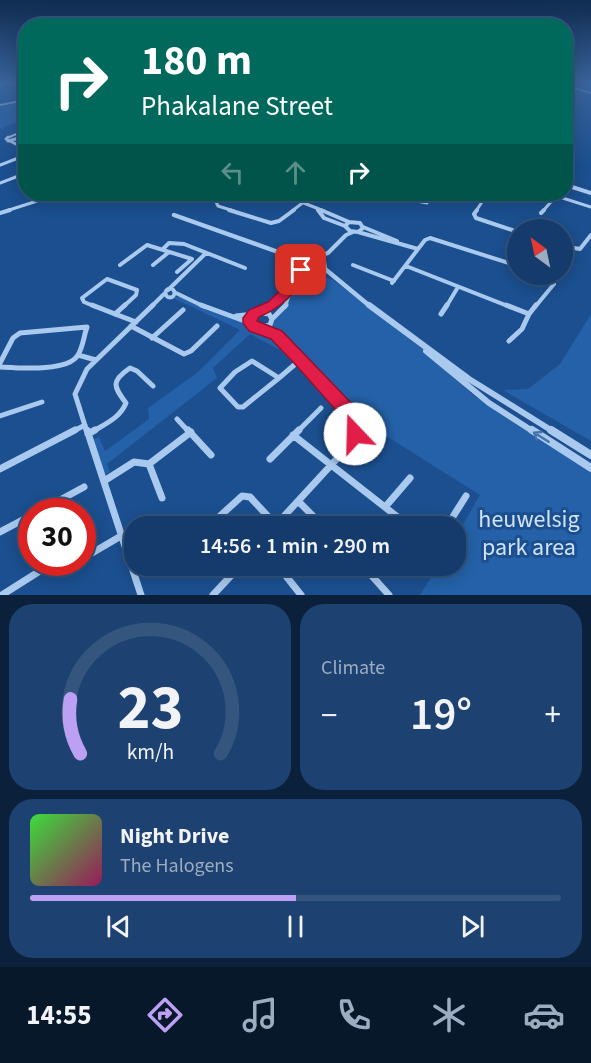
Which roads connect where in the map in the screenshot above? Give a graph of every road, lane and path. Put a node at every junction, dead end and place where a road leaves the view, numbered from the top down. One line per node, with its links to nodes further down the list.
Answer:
1 (18, 134): 4 (street)
2 (0, 138): 4 (street)
3 (18, 138): 4 (street)
4 (7, 140): 5 (street)
5 (18, 146)
6 (18, 158): 7 (street)
7 (0, 165)
8 (18, 175): 9 (street)
9 (0, 183)
10 (573, 187): 11 (street)
11 (591, 193)
12 (37, 201): 22 (street)
13 (217, 201): 14 (street)
14 (305, 201): 21 (street)
15 (419, 201): 19 (street)
16 (483, 201): 30 (street)
17 (552, 201): 23 (street)
18 (572, 201): 20 (street)
19 (427, 202)
20 (591, 207)
21 (317, 208): 25 (street); 26 (street)
22 (0, 213)
23 (541, 213)
24 (174, 215): 41 (street)
25 (335, 217): 26 (street); 27 (street)
26 (331, 221): 29 (street)
27 (349, 222): 28 (street); 29 (street)
28 (363, 227): 31 (street); 32 (street)
29 (345, 228): 31 (street); 33 (street)
30 (507, 228)
31 (356, 232): 33 (street); 35 (street)
32 (377, 232): 35 (street); 36 (street)
33 (346, 235): 43 (street)
34 (591, 236): 37 (street)
35 (373, 237): 36 (street)
36 (402, 244): 39 (street)
37 (573, 248)
38 (163, 249): 40 (street); 42 (street); 47 (street)
39 (418, 249): 46 (street); 51 (street)
40 (169, 252): 48 (street); 54 (street)
41 (278, 252): 45 (street); 53 (street)
42 (206, 253): 52 (street); 62 (street)
43 (328, 253): 44 (street); 50 (street)
44 (313, 258): 45 (street); 50 (street)
45 (306, 259): 53 (street)
46 (507, 262)
47 (120, 265)
48 (153, 265)
49 (353, 265): 51 (street)
50 (325, 266): 55 (street); 57 (street)
51 (406, 266): 60 (street)
52 (245, 268)
53 (300, 268): 56 (street); 58 (street)
54 (177, 272)
55 (319, 274): 56 (street); 57 (street)
56 (310, 275): 58 (street)
57 (337, 281): 78 (street)
58 (296, 282): 61 (street)
59 (553, 285): 69 (street)
60 (458, 287): 68 (street); 69 (street)
61 (291, 288): 63 (street); 71 (street)
62 (172, 293): 70 (street); 73 (street)
63 (273, 305): 65 (street); 71 (street)
64 (183, 310): 77 (street)
65 (262, 312): 67 (street); 71 (street)
66 (116, 314): 66 (street); 73 (street)
67 (254, 314): 70 (street); 72 (street)
68 (441, 314)
69 (529, 314): 79 (street)
70 (233, 317): 72 (street)
71 (272, 320): 75 (street); 76 (street)
72 (250, 323): 75 (street)
73 (134, 324): 77 (street); 81 (street)
74 (217, 326): 77 (street)
75 (262, 328): 76 (street)
76 (276, 335): 82 (street)
77 (152, 338)
78 (414, 340): 95 (street); 99 (street, one-way to 78)
79 (509, 341)
80 (78, 355): 81 (street); 83 (street); 83 (street)
81 (96, 360): 90 (street)
82 (300, 360): 84 (street); 98 (street)
83 (0, 365)
84 (279, 378): 84 (street)
85 (153, 386): 92 (street)
86 (42, 402): 88 (street)
87 (321, 408): 93 (street)
88 (0, 416)
89 (177, 419): 91 (street)
90 (85, 425): 92 (street); 100 (street)
91 (191, 432): 94 (street); 97 (street)
92 (88, 434): 102 (street)
93 (293, 435): 96 (street); 98 (street)
94 (211, 455)
95 (591, 455)
96 (270, 459)
97 (149, 464): 102 (street); 106 (street)
98 (330, 465): 107 (street); 108 (street)
99 (591, 468)
100 (0, 469)
101 (410, 478): 108 (street)
102 (104, 481): 117 (street)
103 (84, 487): 105 (street)
104 (466, 496): 114 (street)
105 (64, 498)
106 (162, 498)
107 (298, 501): 111 (street); 112 (street)
108 (386, 506): 113 (street)
109 (220, 516): 110 (street)
110 (267, 516)
111 (285, 516)
112 (313, 516)
113 (398, 516)
114 (453, 516)
115 (18, 522): 116 (street)
116 (0, 532)
117 (121, 536): 118 (street); 124 (street)
118 (96, 551)
119 (32, 576): 123 (street)
120 (231, 576): 125 (street)
121 (286, 576): 126 (street)
122 (372, 576): 127 (street)
123 (2, 595)
124 (139, 595)
125 (213, 595)
126 (301, 595)
127 (389, 595)

